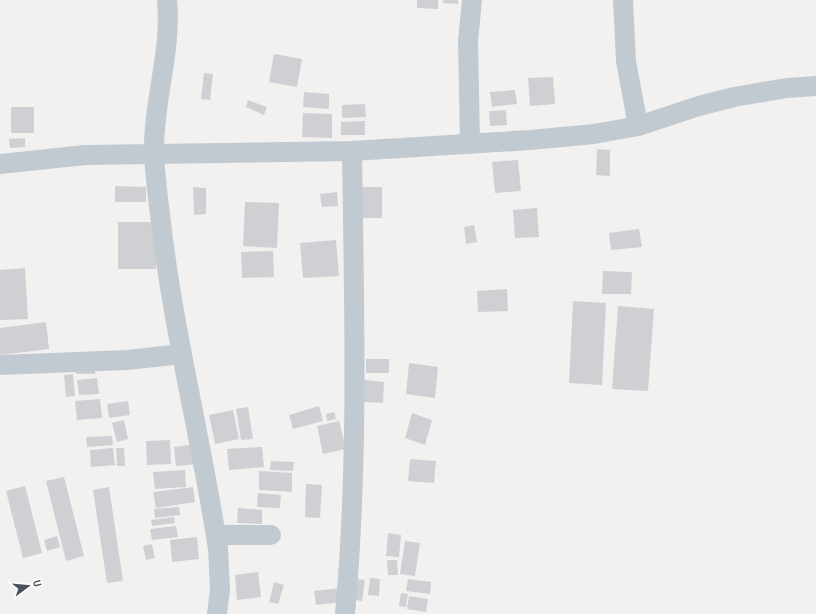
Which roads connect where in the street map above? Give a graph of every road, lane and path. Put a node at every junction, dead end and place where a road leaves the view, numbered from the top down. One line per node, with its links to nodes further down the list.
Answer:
1 (166, 0): 8 (street)
2 (472, 0): 6 (street)
3 (623, 0): 5 (street)
4 (816, 86): 5 (street)
5 (638, 126): 6 (street)
6 (470, 143): 7 (street)
7 (352, 151): 8 (street); 15 (street)
8 (154, 153): 9 (street); 10 (street)
9 (0, 164)
10 (182, 354): 11 (street); 13 (street)
11 (0, 364)
12 (271, 535): 13 (street)
13 (216, 536): 14 (street)
14 (217, 614)
15 (345, 614)

